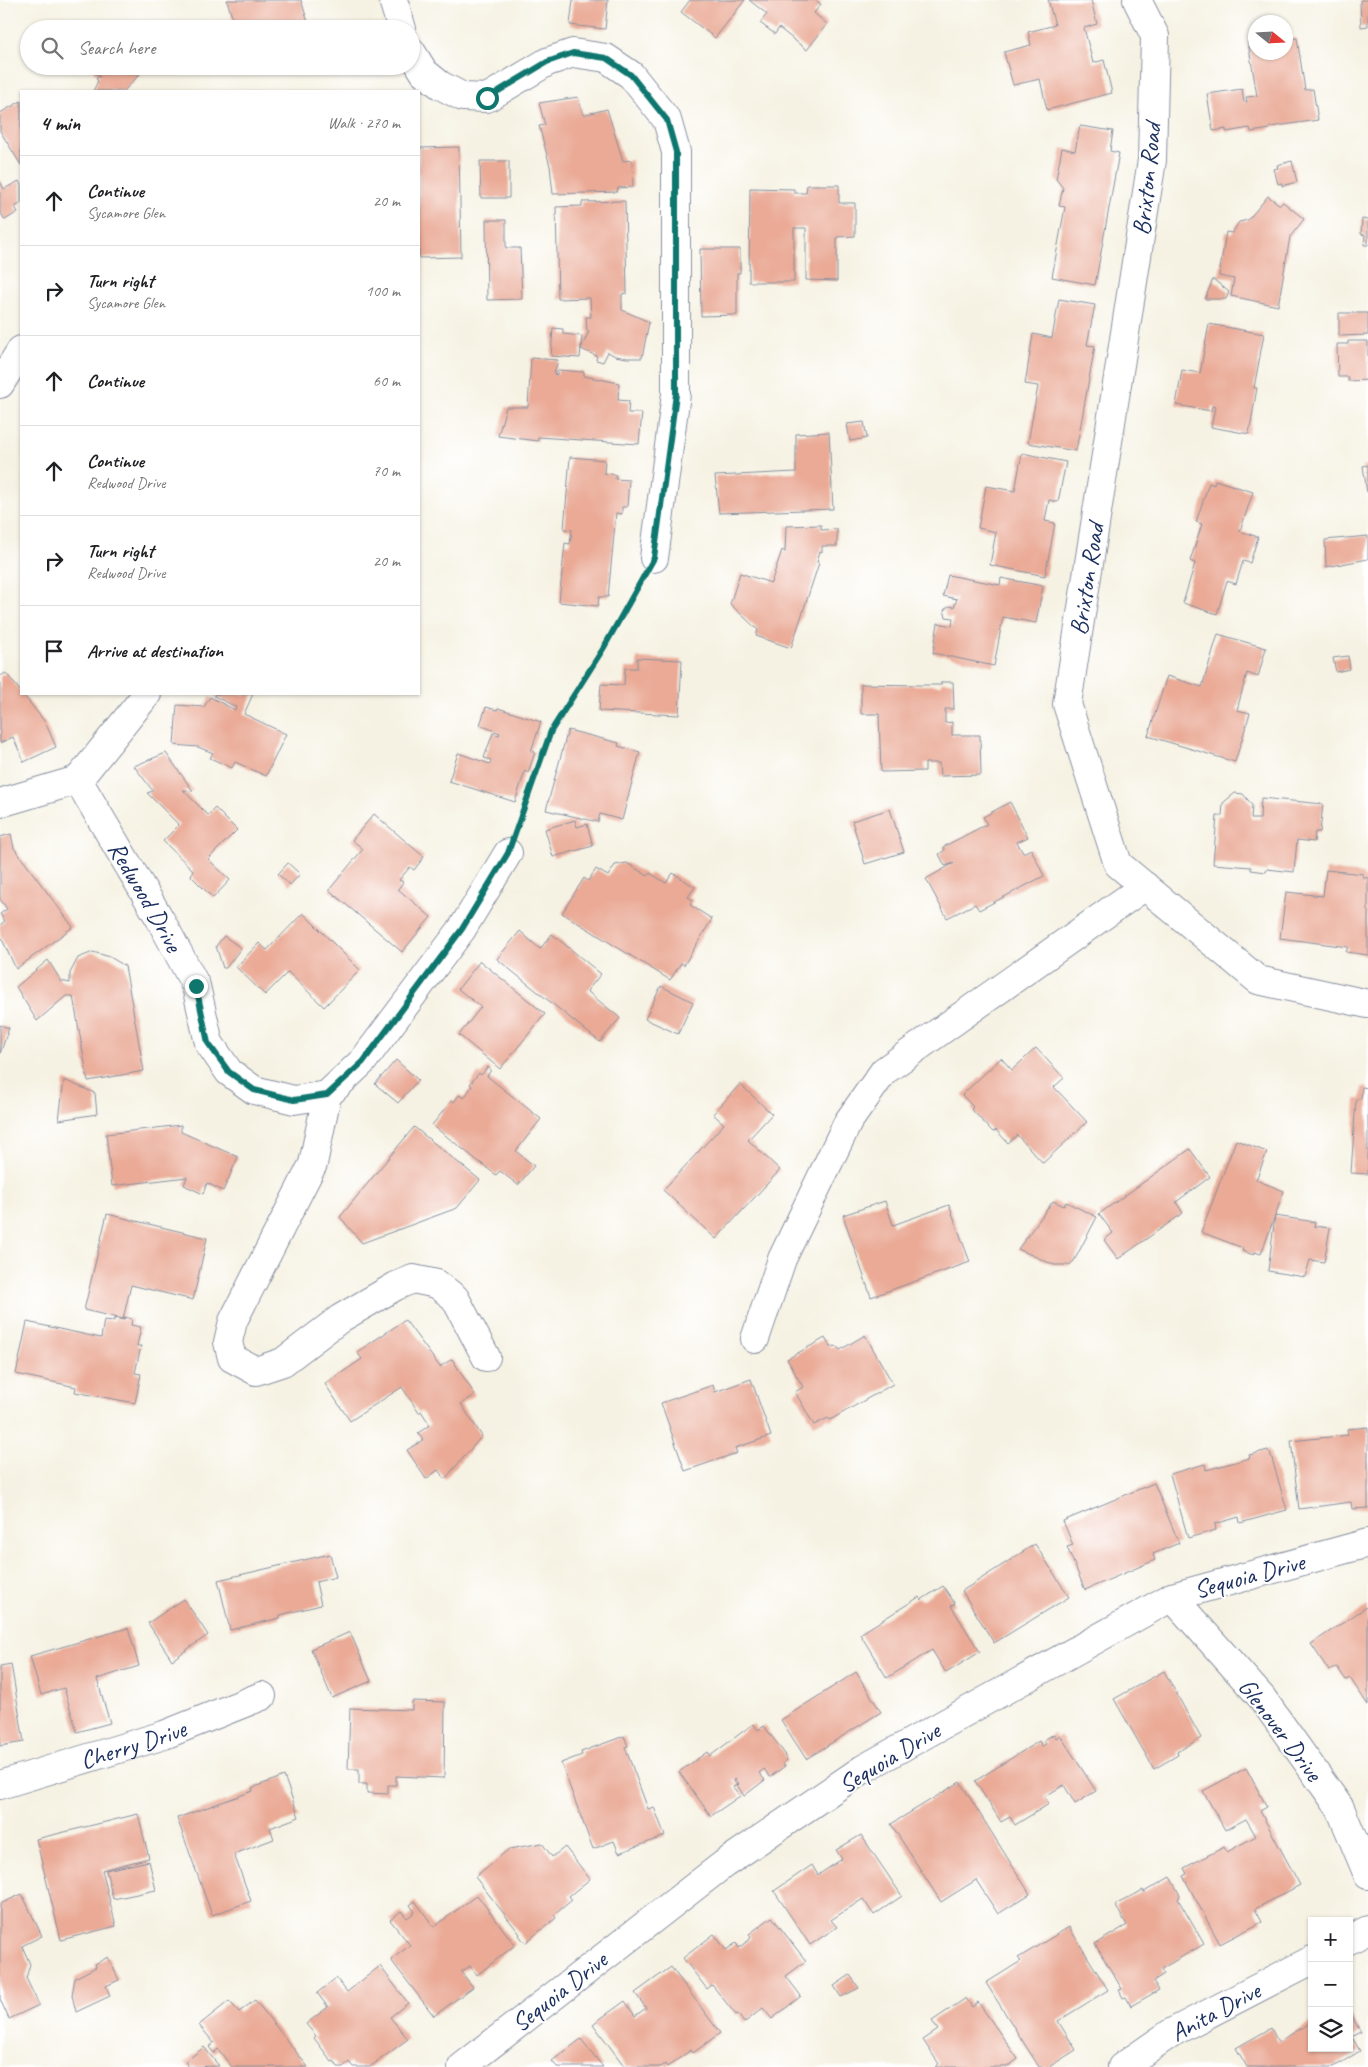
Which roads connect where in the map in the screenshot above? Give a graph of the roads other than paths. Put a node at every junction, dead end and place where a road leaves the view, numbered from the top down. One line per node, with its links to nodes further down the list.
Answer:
1 (393, 0): 3 (street)
2 (1137, 0): 12 (street, Brixton Road)
3 (399, 20)
4 (420, 66): 7 (street)
5 (20, 352): 6 (street)
6 (0, 384)
7 (654, 558)
8 (146, 695): 9 (street)
9 (78, 780): 10 (street); 14 (street, Redwood Drive)
10 (0, 803)
11 (508, 853): 14 (street)
12 (1145, 886): 13 (street, Brixton Road); 15 (street)
13 (1368, 1004)
14 (327, 1095): 16 (street)
15 (755, 1339)
16 (486, 1357)
17 (1368, 1542): 18 (street, Sequoia Drive)
18 (1172, 1597): 21 (street, Glenover Drive); 25 (street, Sequoia Drive)
19 (262, 1696): 20 (street, Cherry Drive)
20 (0, 1785)
21 (1368, 1875)
22 (1368, 1930): 23 (street)
23 (1353, 1938)
24 (1308, 1962): 26 (street, Anita Drive)
25 (462, 2067)
26 (1122, 2067)

